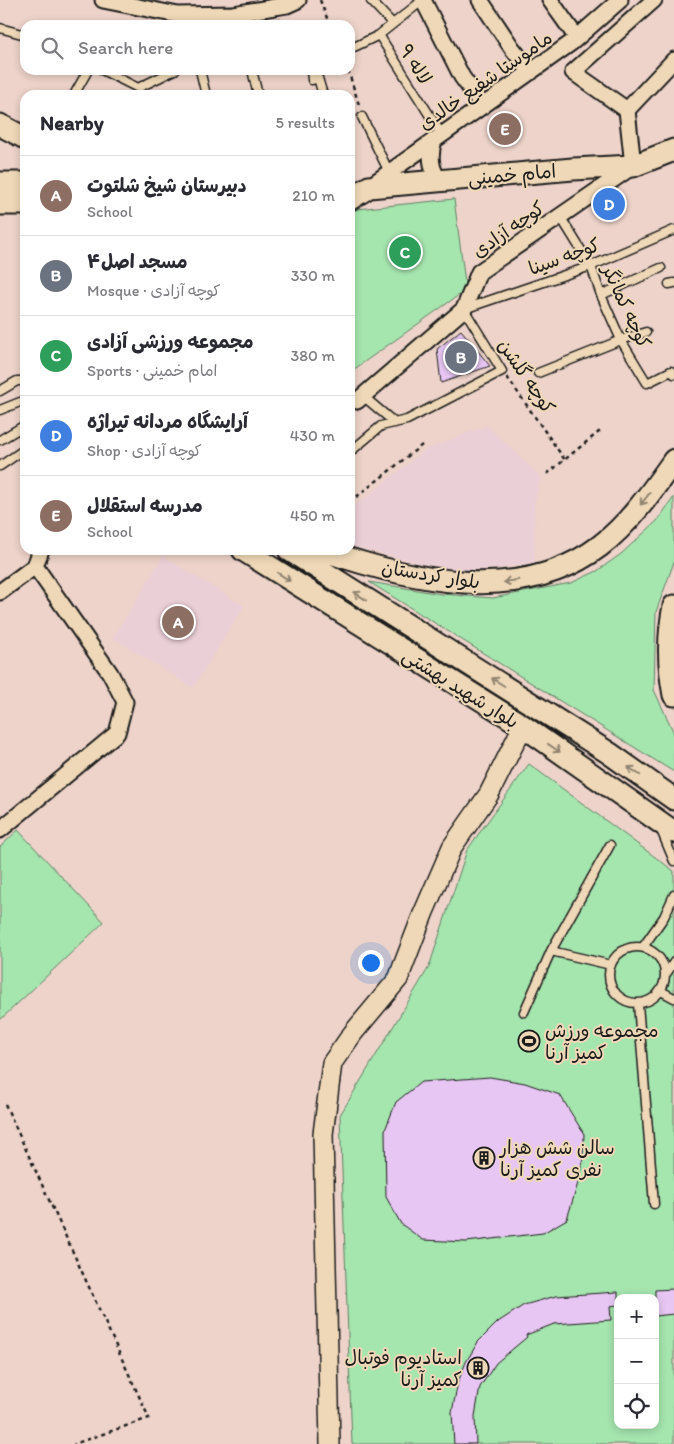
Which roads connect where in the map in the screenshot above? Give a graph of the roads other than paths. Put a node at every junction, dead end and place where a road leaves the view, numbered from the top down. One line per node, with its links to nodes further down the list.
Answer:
1 (103, 0): 2 (street)
2 (298, 0)
3 (423, 0): 9 (lane); 27 (street)
4 (480, 0): 16 (street)
5 (550, 0): 13 (street)
6 (620, 0): 13 (street, ماموستا شفیع خالدی)
7 (654, 0): 28 (street)
8 (371, 1): 9 (lane)
9 (393, 24): 12 (lane)
10 (0, 28): 11 (lane)
11 (20, 34)
12 (379, 36): 14 (lane); 32 (lane, لاله ۹)
13 (577, 38): 16 (street, ماموستا شفیع خالدی)
14 (355, 47)
15 (674, 60): 28 (street)
16 (531, 72): 27 (street, ماموستا شفیع خالدی)
17 (85, 75): 23 (lane)
18 (112, 75): 19 (lane)
19 (165, 75)
20 (201, 75): 24 (lane)
21 (253, 75): 25 (lane)
22 (312, 75): 26 (lane)
23 (77, 90)
24 (205, 90)
25 (257, 90)
26 (322, 90)
27 (483, 106): 32 (street, ماموستا شفیع خالدی)
28 (627, 110): 34 (street)
29 (362, 116): 35 (lane)
30 (0, 125): 31 (main road)
31 (20, 135)
32 (438, 137): 35 (street, ماموستا شفیع خالدی); 36 (street)
33 (674, 150): 34 (main road, امام خمینی)
34 (633, 166): 36 (main road, امام خمینی); 42 (street, کوچه آزادی)
35 (389, 172): 39 (street, ماموستا شفیع خالدی)
36 (441, 180): 39 (main road, امام خمینی)
37 (0, 183): 38 (main road)
38 (20, 183)
39 (359, 187)
40 (0, 204): 41 (main road)
41 (20, 204)
42 (560, 216): 44 (lane, کوچه کمانگر); 47 (street, کوچه آزادی)
43 (674, 230): 44 (lane, کوچه سینا)
44 (591, 266): 46 (lane, کوچه کمانگر); 47 (lane, کوچه سینا)
45 (661, 268): 46 (lane)
46 (601, 295): 49 (lane, کوچه کمانگر)
47 (464, 309): 54 (street, کوچه آزادی); 57 (lane, کوچه گلشن)
48 (646, 332): 49 (lane)
49 (621, 340): 50 (lane); 51 (lane, کوچه کمانگر)
50 (538, 373)
51 (674, 374)
52 (20, 381): 53 (lane)
53 (0, 390)
54 (355, 401): 57 (lane)
55 (20, 402): 56 (lane)
56 (0, 410)
57 (395, 423): 60 (lane)
58 (20, 428): 59 (lane)
59 (0, 440)
60 (355, 448)
61 (20, 452): 63 (lane)
62 (674, 460): 67 (main road, بلوار کردستان, one-way to 67)
63 (0, 466)
64 (39, 555): 68 (street)
65 (251, 555): 72 (main road, بلوار شهید بهشتی, one-way to 72)
66 (297, 555): 73 (main road, بلوار شهید بهشتی, one-way to 66)
67 (336, 555)
68 (35, 566): 69 (street); 75 (street)
69 (0, 592)
70 (674, 606): 71 (main road)
71 (674, 695)
72 (523, 726): 74 (main road, بلوار شهید بهشتی, one-way to 74); 90 (street)
73 (674, 799)
74 (656, 819): 76 (main road, بلوار شهید بهشتی); 78 (lane)
75 (0, 830)
76 (674, 832)
77 (610, 845): 81 (lane)
78 (674, 860)
79 (674, 895): 80 (lane)
80 (643, 947): 83 (lane); 84 (lane)
81 (551, 951): 83 (lane); 88 (lane)
82 (674, 962): 84 (lane)
83 (611, 965): 87 (lane)
84 (666, 974): 85 (lane)
85 (661, 991): 86 (lane); 87 (lane)
86 (674, 998)
87 (638, 1004): 89 (lane)
88 (524, 1012)
89 (654, 1204)
90 (330, 1444)

